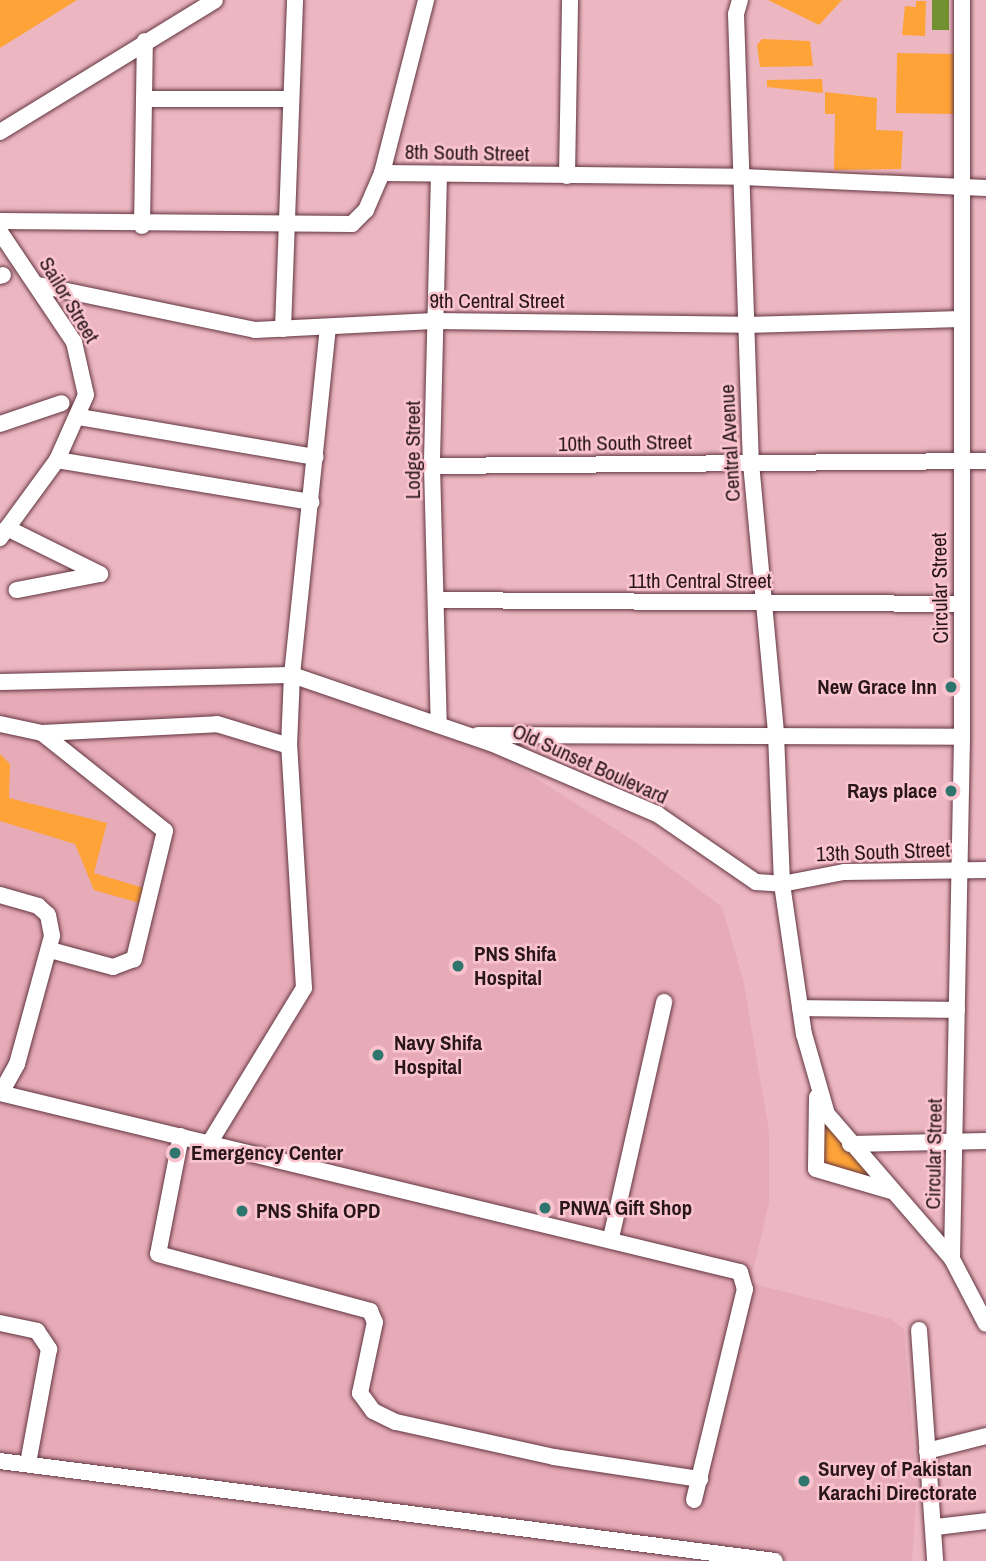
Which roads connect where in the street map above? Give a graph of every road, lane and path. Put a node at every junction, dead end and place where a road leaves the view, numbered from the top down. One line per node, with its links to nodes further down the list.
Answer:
1 (215, 0): 7 (street)
2 (295, 0): 9 (street)
3 (426, 0): 11 (street)
4 (569, 0): 13 (street)
5 (740, 0): 14 (street, Central Avenue)
6 (962, 0): 16 (street, Circular Street)
7 (145, 41): 8 (street); 10 (street)
8 (144, 99): 9 (street); 19 (street)
9 (291, 99): 18 (street)
10 (0, 132)
11 (382, 173): 12 (street, 8th South Street); 18 (street, 8th South Street)
12 (439, 174): 13 (street, 8th South Street); 23 (street, Lodge Street)
13 (566, 176): 14 (street, 8th South Street)
14 (743, 177): 16 (street, 8th South Street); 24 (street, Central Avenue)
15 (986, 188): 16 (street, 8th South Street)
16 (964, 189): 22 (street, Circular Street)
17 (0, 221): 19 (street, 8th South Street)
18 (288, 225): 19 (street, 8th South Street); 26 (street)
19 (142, 226)
20 (0, 232): 21 (street, Sailor Street)
21 (38, 285): 26 (street, 9th Central Street); 28 (street, Sailor Street)
22 (961, 319): 24 (street, 9th Central Street); 32 (street, Circular Street)
23 (434, 321): 24 (street, 9th Central Street); 25 (street, 9th Central Street); 35 (street, Lodge Street)
24 (745, 325): 34 (street, Central Avenue)
25 (328, 328): 26 (street, 9th Central Street); 30 (street)
26 (283, 329)
27 (62, 403): 29 (street)
28 (79, 417): 30 (street); 31 (street, Sailor Street)
29 (0, 424)
30 (316, 457): 36 (street)
31 (57, 460): 36 (street); 37 (street, Sailor Street)
32 (959, 461): 33 (street, 10th South Street); 34 (street, 10th South Street); 41 (street, Circular Street)
33 (986, 461)
34 (751, 463): 35 (street, 10th South Street); 40 (street, Central Avenue)
35 (432, 466): 39 (street, Lodge Street)
36 (312, 502): 42 (street)
37 (4, 533): 38 (street)
38 (17, 590)
39 (438, 600): 40 (street, 11th Central Street); 45 (street, Lodge Street)
40 (763, 603): 41 (street, 11th Central Street); 47 (street, Central Avenue)
41 (962, 604): 49 (street, Circular Street)
42 (292, 675): 43 (street, Old Sunset Boulevard); 45 (street, Old Sunset Boulevard); 50 (street)
43 (0, 682)
44 (0, 724): 46 (street)
45 (439, 725): 48 (street, Old Sunset Boulevard)
46 (43, 733): 50 (street); 55 (street)
47 (776, 734): 48 (street); 49 (street); 53 (street, Central Avenue)
48 (470, 736): 53 (street, Old Sunset Boulevard)
49 (962, 737): 51 (street, Circular Street)
50 (289, 746): 64 (street)
51 (960, 870): 52 (street, 13th South Street); 53 (street, 13th South Street); 58 (street, Circular Street)
52 (986, 870)
53 (782, 884): 57 (street)
54 (0, 895): 55 (street)
55 (50, 950): 59 (street)
56 (664, 1002): 67 (street)
57 (800, 1008): 58 (street); 60 (street)
58 (957, 1010): 62 (street, Circular Street)
59 (0, 1093): 61 (street)
60 (818, 1094): 65 (street); 66 (street)
61 (181, 1136): 64 (street); 78 (street)
62 (957, 1141): 63 (street); 65 (street); 68 (street, Circular Street)
63 (986, 1141)
64 (210, 1142): 67 (street)
65 (850, 1143): 66 (street)
66 (894, 1192): 68 (street)
67 (611, 1238): 78 (street)
68 (952, 1259): 70 (street)
69 (986, 1280): 70 (street)
70 (967, 1281): 72 (street)
71 (0, 1323): 77 (street)
72 (986, 1324)
73 (919, 1330): 75 (street)
74 (986, 1436): 75 (street)
75 (928, 1451): 81 (street)
76 (0, 1461): 77 (street)
77 (28, 1463): 82 (street)
78 (700, 1479): 79 (street)
79 (694, 1500)
80 (986, 1521): 81 (street)
81 (936, 1527): 84 (street)
82 (667, 1553): 83 (street)
83 (775, 1561)
84 (936, 1561)

